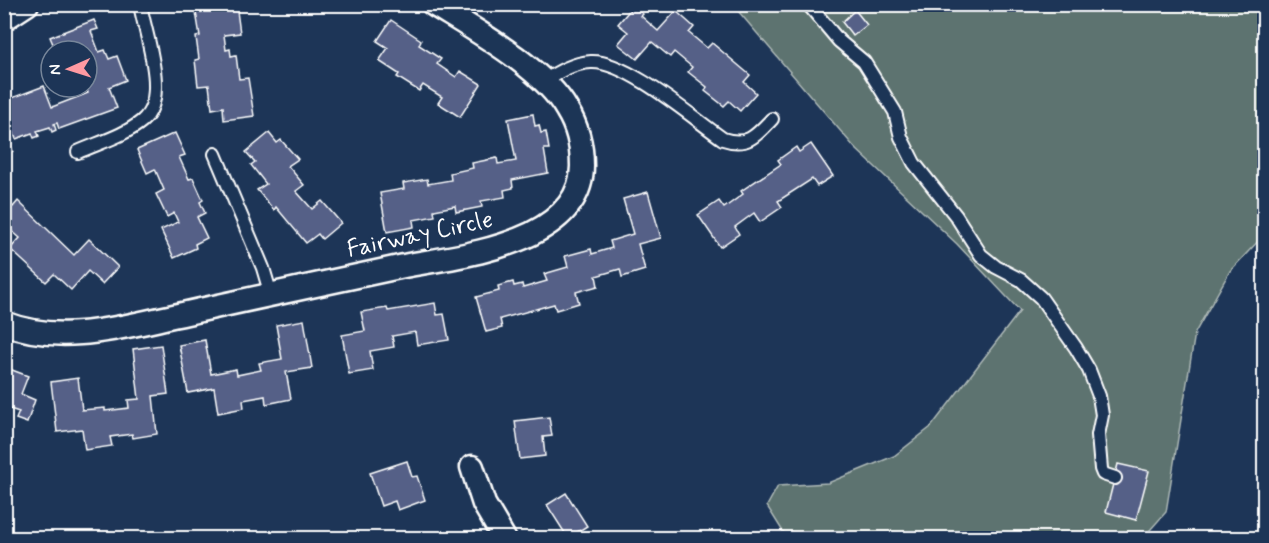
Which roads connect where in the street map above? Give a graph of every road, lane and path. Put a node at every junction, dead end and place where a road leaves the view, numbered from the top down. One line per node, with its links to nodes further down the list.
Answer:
1 (27, 4): 5 (street)
2 (140, 4): 8 (lane)
3 (433, 4): 6 (street, Fairway Circle)
4 (808, 4): 13 (lane)
5 (4, 20)
6 (544, 81): 7 (lane); 10 (street, Fairway Circle)
7 (772, 120)
8 (78, 152)
9 (215, 154): 10 (lane)
10 (271, 295): 11 (street, Fairway Circle)
11 (4, 323)
12 (472, 467): 14 (street)
13 (1114, 478)
14 (504, 538)

